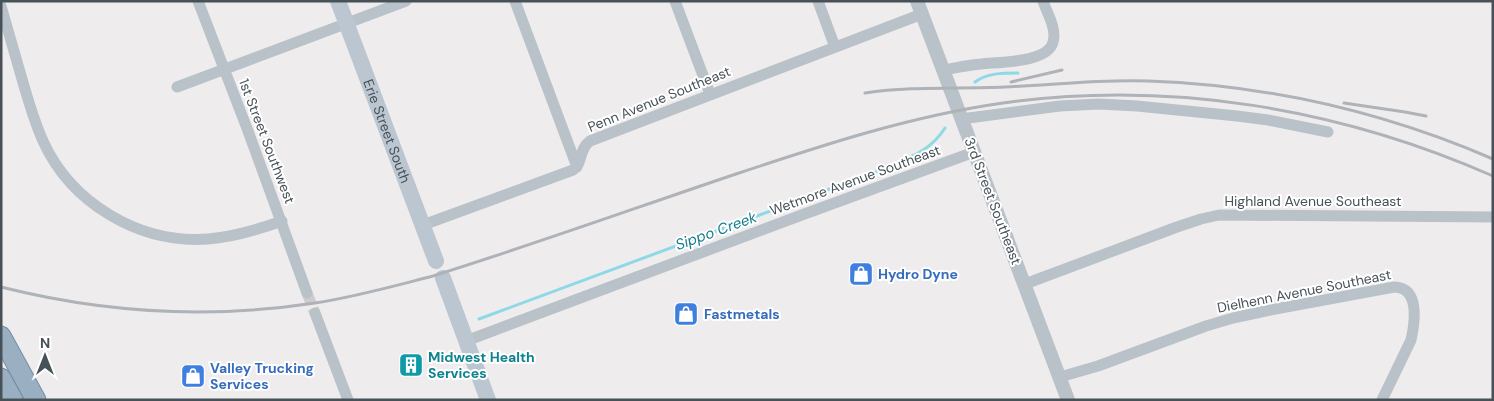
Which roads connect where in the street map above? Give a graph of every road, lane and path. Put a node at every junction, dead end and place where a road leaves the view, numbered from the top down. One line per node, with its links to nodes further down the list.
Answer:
1 (198, 1): 13 (street, 1st Street Southwest)
2 (338, 1): 11 (main road, Erie Street South)
3 (406, 1): 11 (street)
4 (515, 1): 20 (street)
5 (688, 1): 8 (street)
6 (818, 1): 12 (street)
7 (1042, 1): 14 (street)
8 (675, 3): 16 (street)
9 (1, 6): 22 (street)
10 (919, 7): 12 (street, Penn Avenue Southeast); 14 (street, 3rd Street Southeast)
11 (346, 24): 13 (street); 23 (main road, Erie Street South)
12 (835, 46): 16 (street, Penn Avenue Southeast)
13 (224, 70): 15 (street); 22 (street, 1st Street Southwest)
14 (943, 70): 17 (street, 3rd Street Southeast)
15 (177, 87)
16 (710, 94): 20 (street, Penn Avenue Southeast)
17 (961, 119): 18 (street); 19 (street, 3rd Street Southeast)
18 (1328, 132)
19 (974, 152): 26 (street, 3rd Street Southeast); 30 (street, Wetmore Avenue Southeast)
20 (577, 167): 23 (street)
21 (1493, 217): 26 (street, Highland Avenue Southeast)
22 (282, 221): 27 (street, 1st Street Southwest)
23 (423, 226): 24 (main road, Erie Street South)
24 (436, 261)
25 (443, 278): 30 (main road)
26 (1025, 284): 31 (street, 3rd Street Southeast)
27 (307, 293)
28 (315, 313): 35 (street)
29 (1, 336): 34 (highway)
30 (466, 341): 36 (main road)
31 (1060, 377): 37 (street, 3rd Street Southeast); 38 (street, Dielhenn Avenue Southeast)
32 (1, 378): 33 (highway)
33 (13, 400)
34 (36, 400)
35 (348, 400)
36 (488, 400)
37 (1068, 400)
38 (1382, 400)

